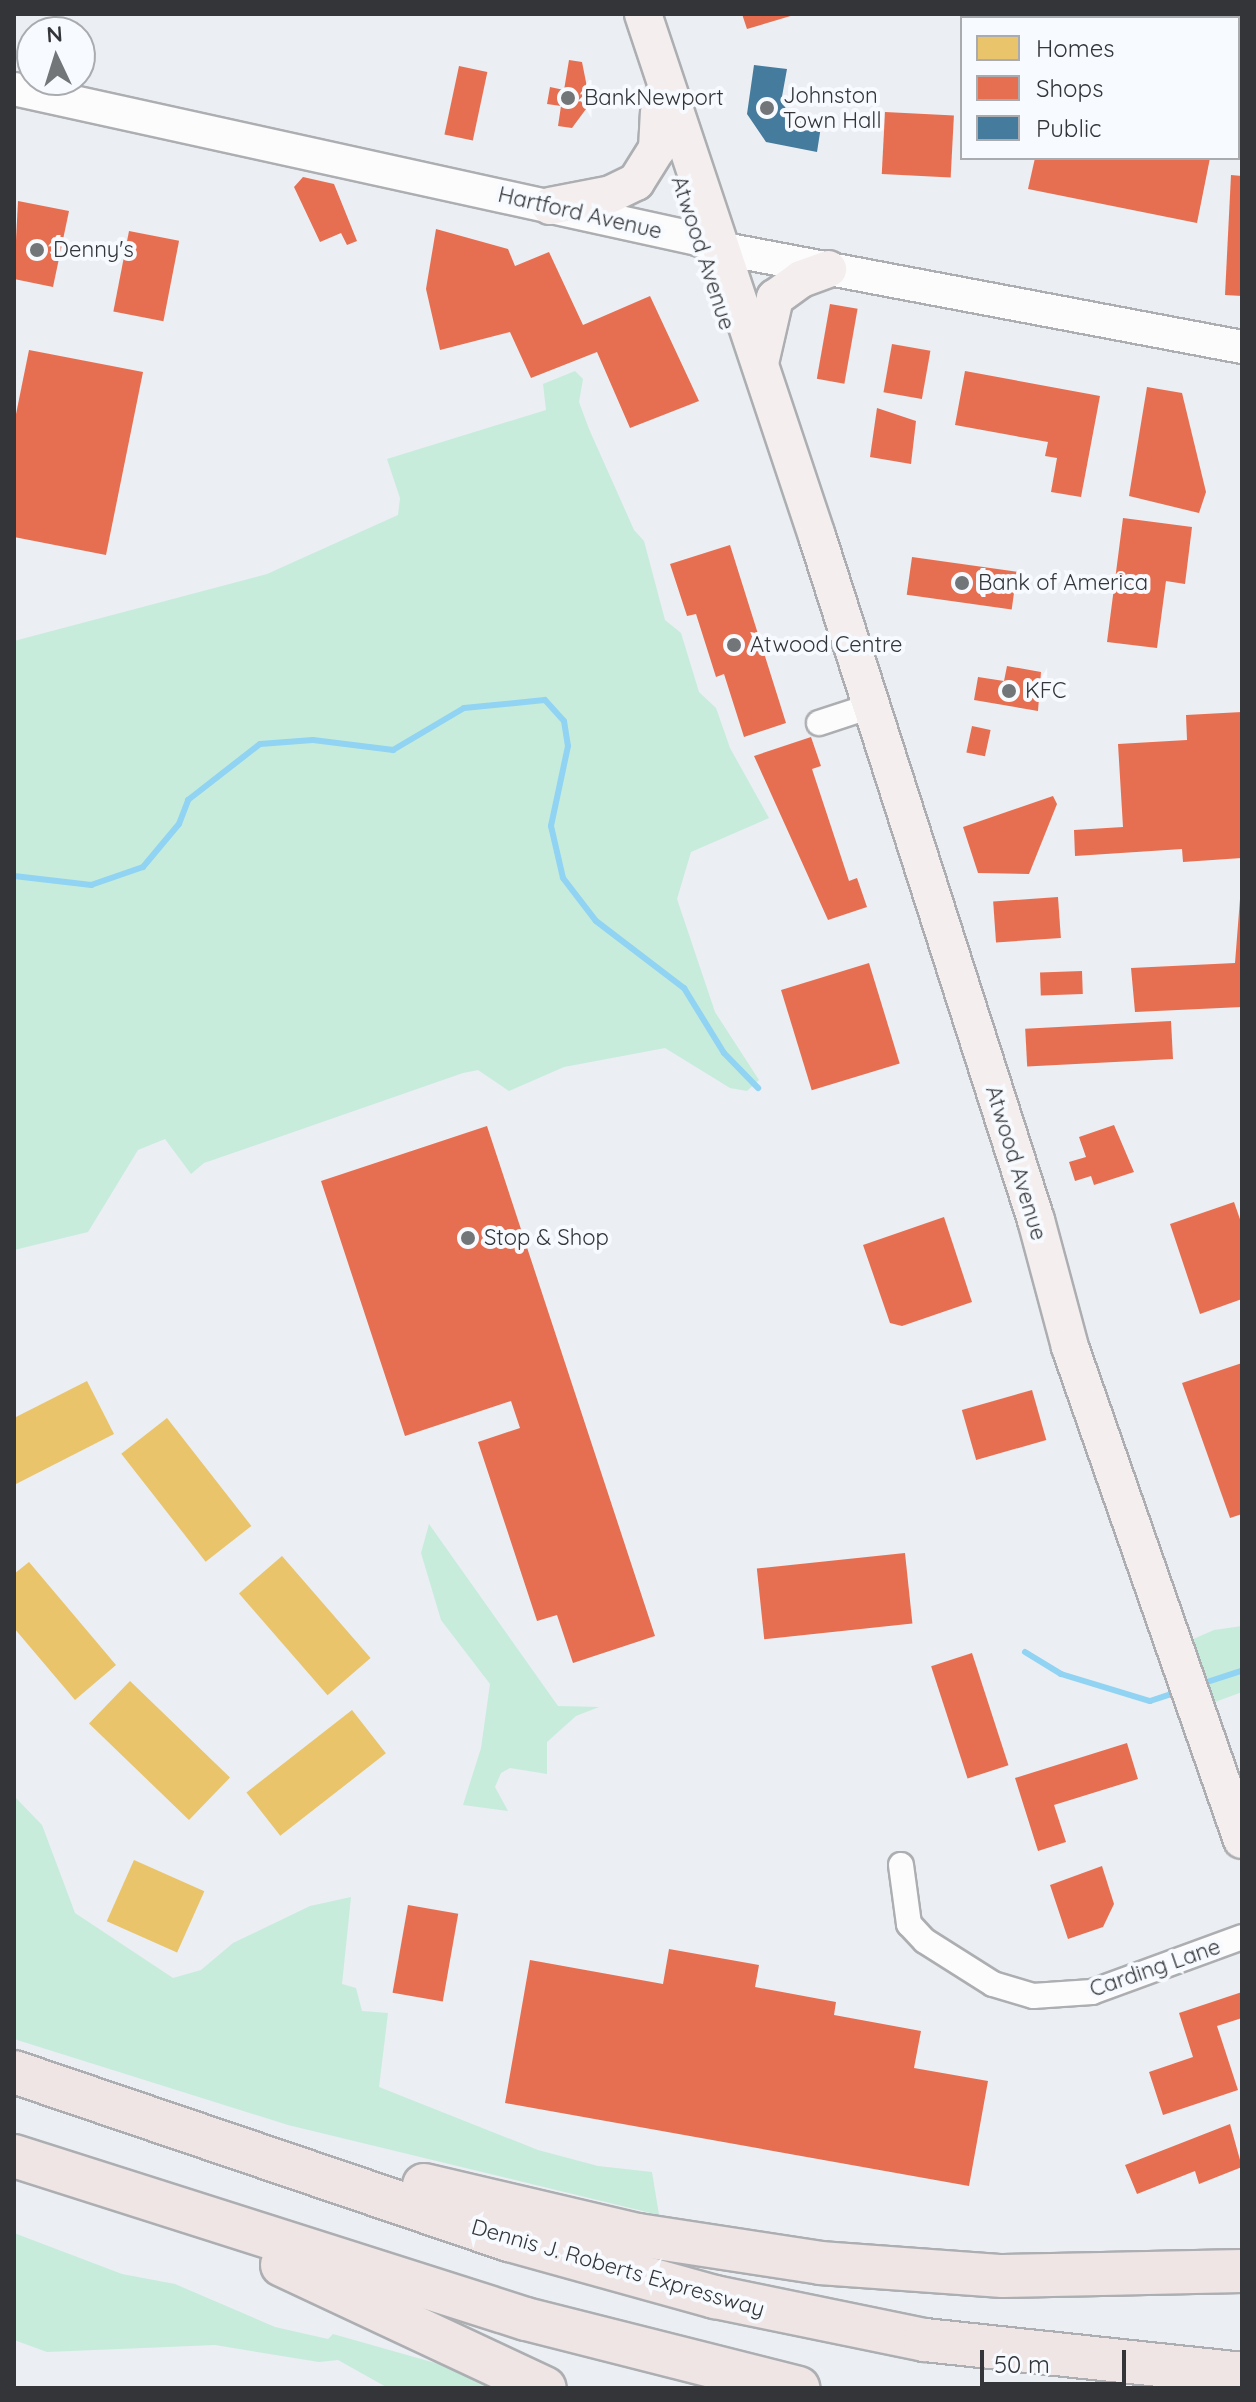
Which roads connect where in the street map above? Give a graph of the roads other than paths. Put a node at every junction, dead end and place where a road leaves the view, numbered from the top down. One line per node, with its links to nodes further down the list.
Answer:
1 (627, 14): 4 (main road, Atwood Avenue)
2 (643, 14): 6 (main road, Atwood Avenue)
3 (14, 89): 5 (main road, Hartford Avenue)
4 (659, 113): 5 (main road); 6 (main road, Atwood Avenue)
5 (550, 206): 6 (main road, Hartford Avenue)
6 (708, 244): 7 (main road, Hartford Avenue); 9 (main road, Atwood Avenue); 10 (main road, Atwood Avenue)
7 (828, 269): 8 (main road, Hartford Avenue); 9 (main road)
8 (1242, 347)
9 (761, 365): 10 (main road, Atwood Avenue)
10 (799, 483): 11 (main road, Atwood Avenue)
11 (871, 706): 12 (street); 13 (main road, Atwood Avenue)
12 (819, 723)
13 (1242, 1840)
14 (901, 1865): 15 (street, Carding Lane)
15 (1242, 1937)
16 (14, 2072): 19 (highway); 20 (highway, Dennis J. Roberts Expressway)
17 (14, 2156): 18 (highway)
18 (83, 2179): 21 (highway); 22 (highway)
19 (1242, 2271)
20 (1242, 2374)
21 (545, 2388)
22 (798, 2388)

